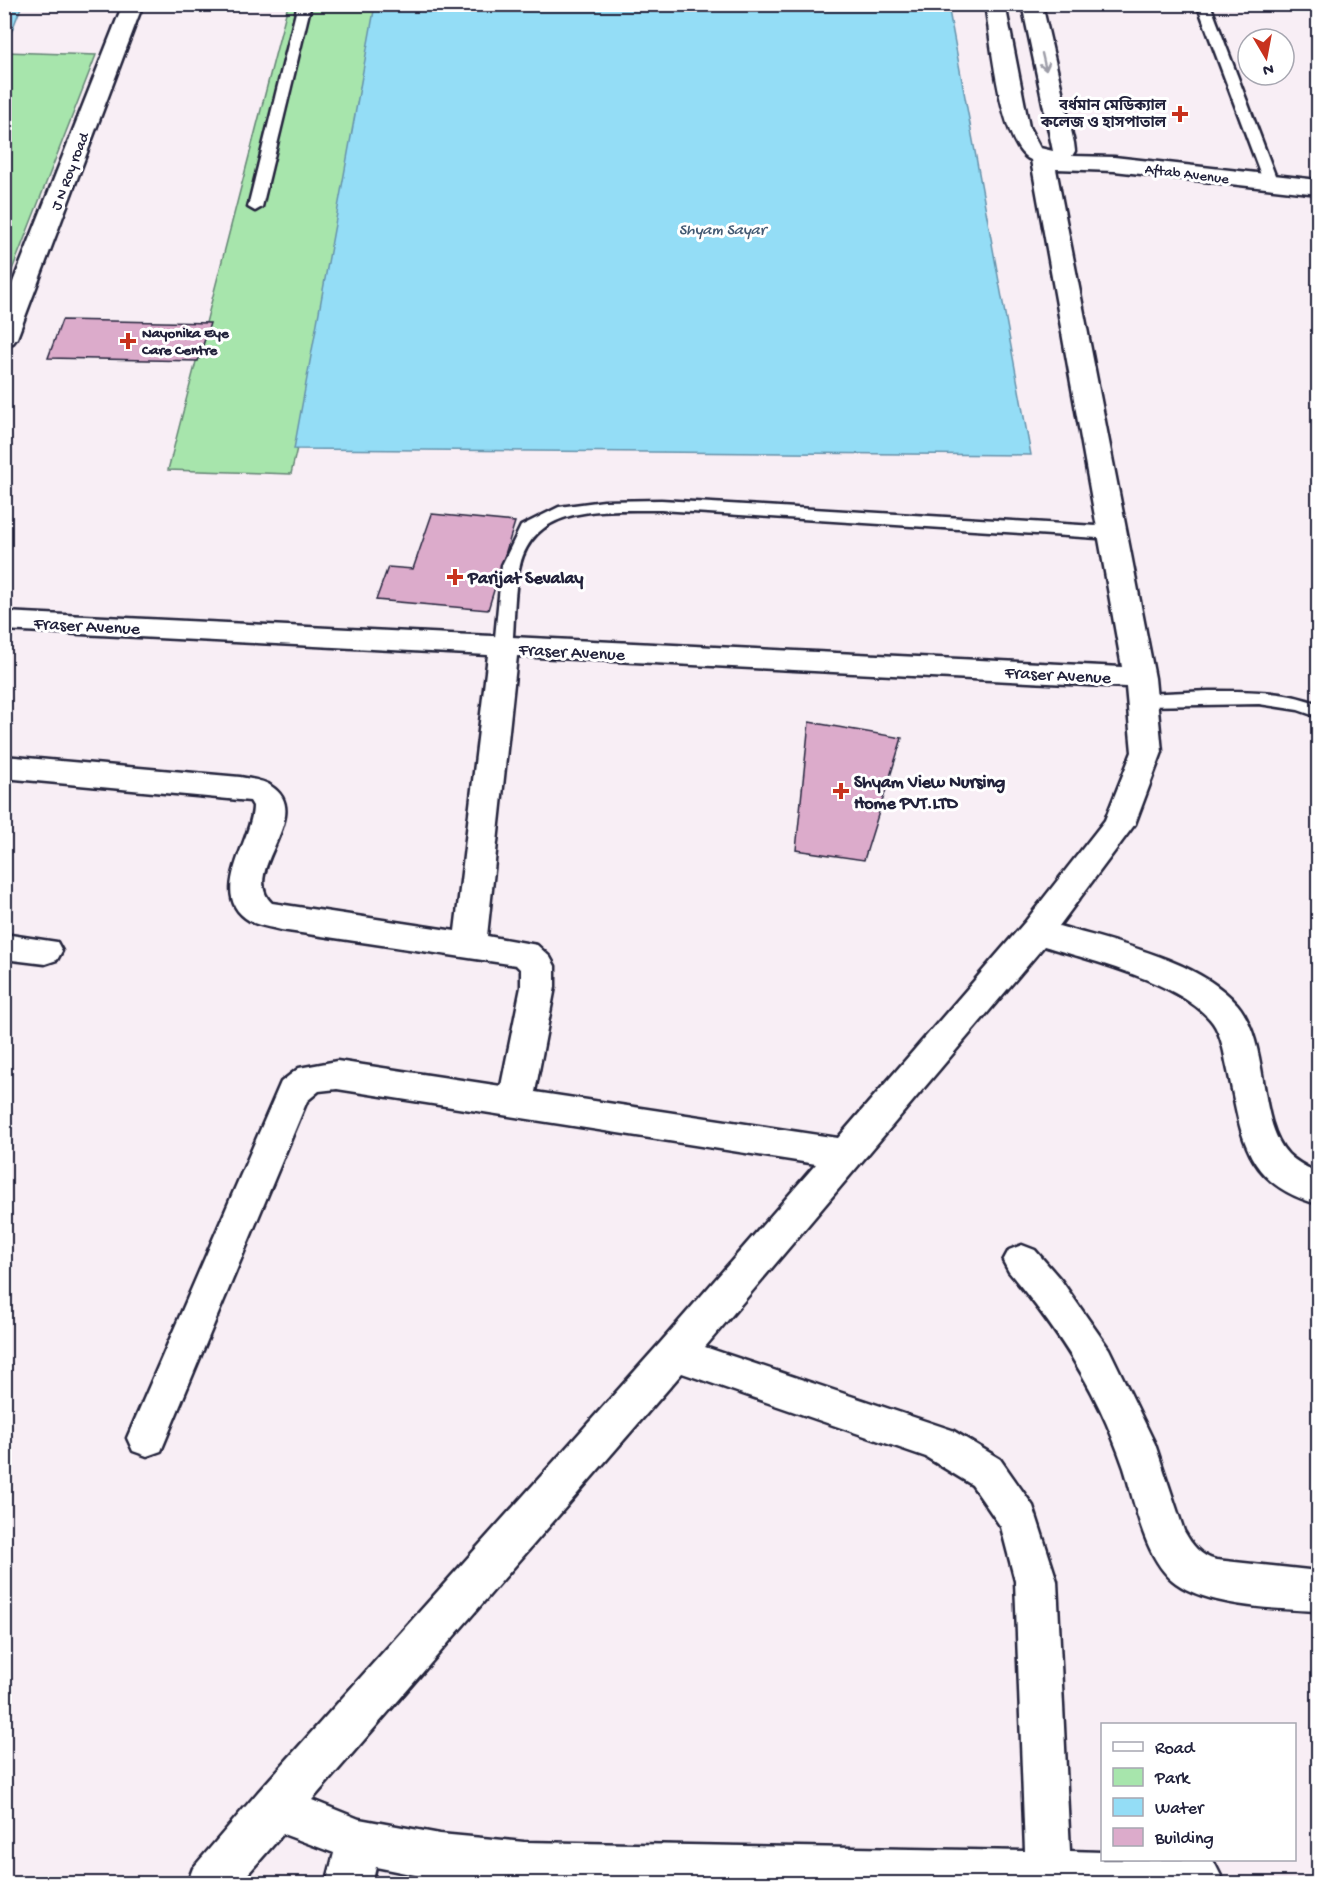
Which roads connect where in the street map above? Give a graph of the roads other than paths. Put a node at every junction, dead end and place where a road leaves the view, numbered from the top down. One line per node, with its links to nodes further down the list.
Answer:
1 (133, 4): 10 (street, J N Roy road)
2 (305, 4): 9 (lane)
3 (995, 4): 6 (street)
4 (1032, 4): 6 (street, one-way to 6)
5 (1203, 4): 7 (lane)
6 (1049, 159): 7 (street, Aftab Avenue); 11 (street)
7 (1271, 183): 8 (street, Aftab Avenue)
8 (1318, 187)
9 (255, 207)
10 (4, 338)
11 (1113, 533): 13 (lane); 14 (street)
12 (4, 621): 13 (street, Fraser Avenue)
13 (503, 648): 14 (street, Fraser Avenue); 18 (street)
14 (1142, 689): 15 (lane); 17 (street)
15 (1318, 711)
16 (4, 767): 18 (street)
17 (1037, 931): 22 (street); 23 (street)
18 (470, 944): 21 (street)
19 (4, 946): 20 (street)
20 (45, 951)
21 (515, 1103): 22 (street); 26 (street)
22 (846, 1154): 25 (street)
23 (1318, 1189)
24 (1022, 1261): 27 (street)
25 (675, 1354): 28 (street); 30 (street)
26 (147, 1438)
27 (1318, 1591)
28 (274, 1808): 29 (street); 32 (street)
29 (358, 1841): 30 (street); 33 (street)
30 (1048, 1872): 31 (street)
31 (1198, 1876)
32 (209, 1884)
33 (349, 1884)

